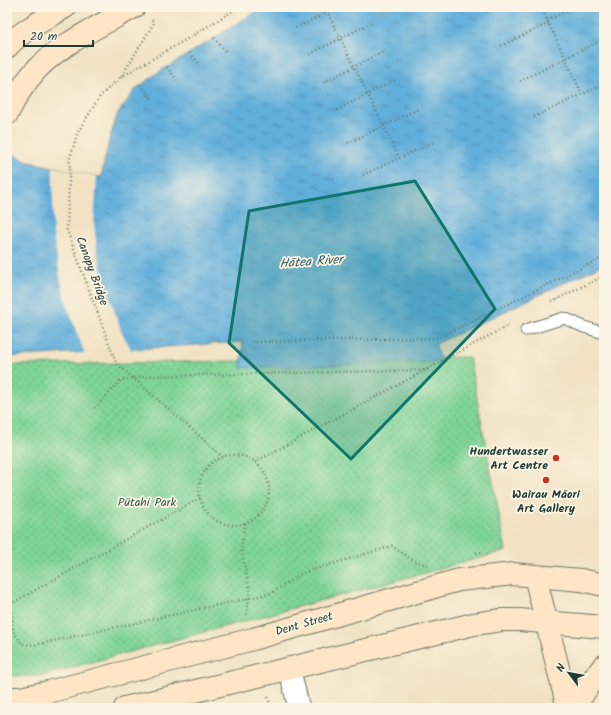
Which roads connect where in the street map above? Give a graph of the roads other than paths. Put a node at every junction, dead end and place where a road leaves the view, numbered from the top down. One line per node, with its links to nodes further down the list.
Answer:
1 (65, 7): 3 (main road)
2 (142, 12): 4 (main road)
3 (7, 47)
4 (7, 114)
5 (526, 330): 6 (lane)
6 (604, 333)
7 (535, 576): 8 (main road, Dent Street); 9 (main road); 13 (main road, Dent Street)
8 (604, 585)
9 (546, 622): 10 (main road); 12 (main road); 16 (main road)
10 (604, 627)
11 (604, 666): 17 (main road)
12 (289, 668): 14 (main road); 15 (street)
13 (7, 698)
14 (124, 708)
15 (299, 708)
16 (568, 708)
17 (574, 708)

